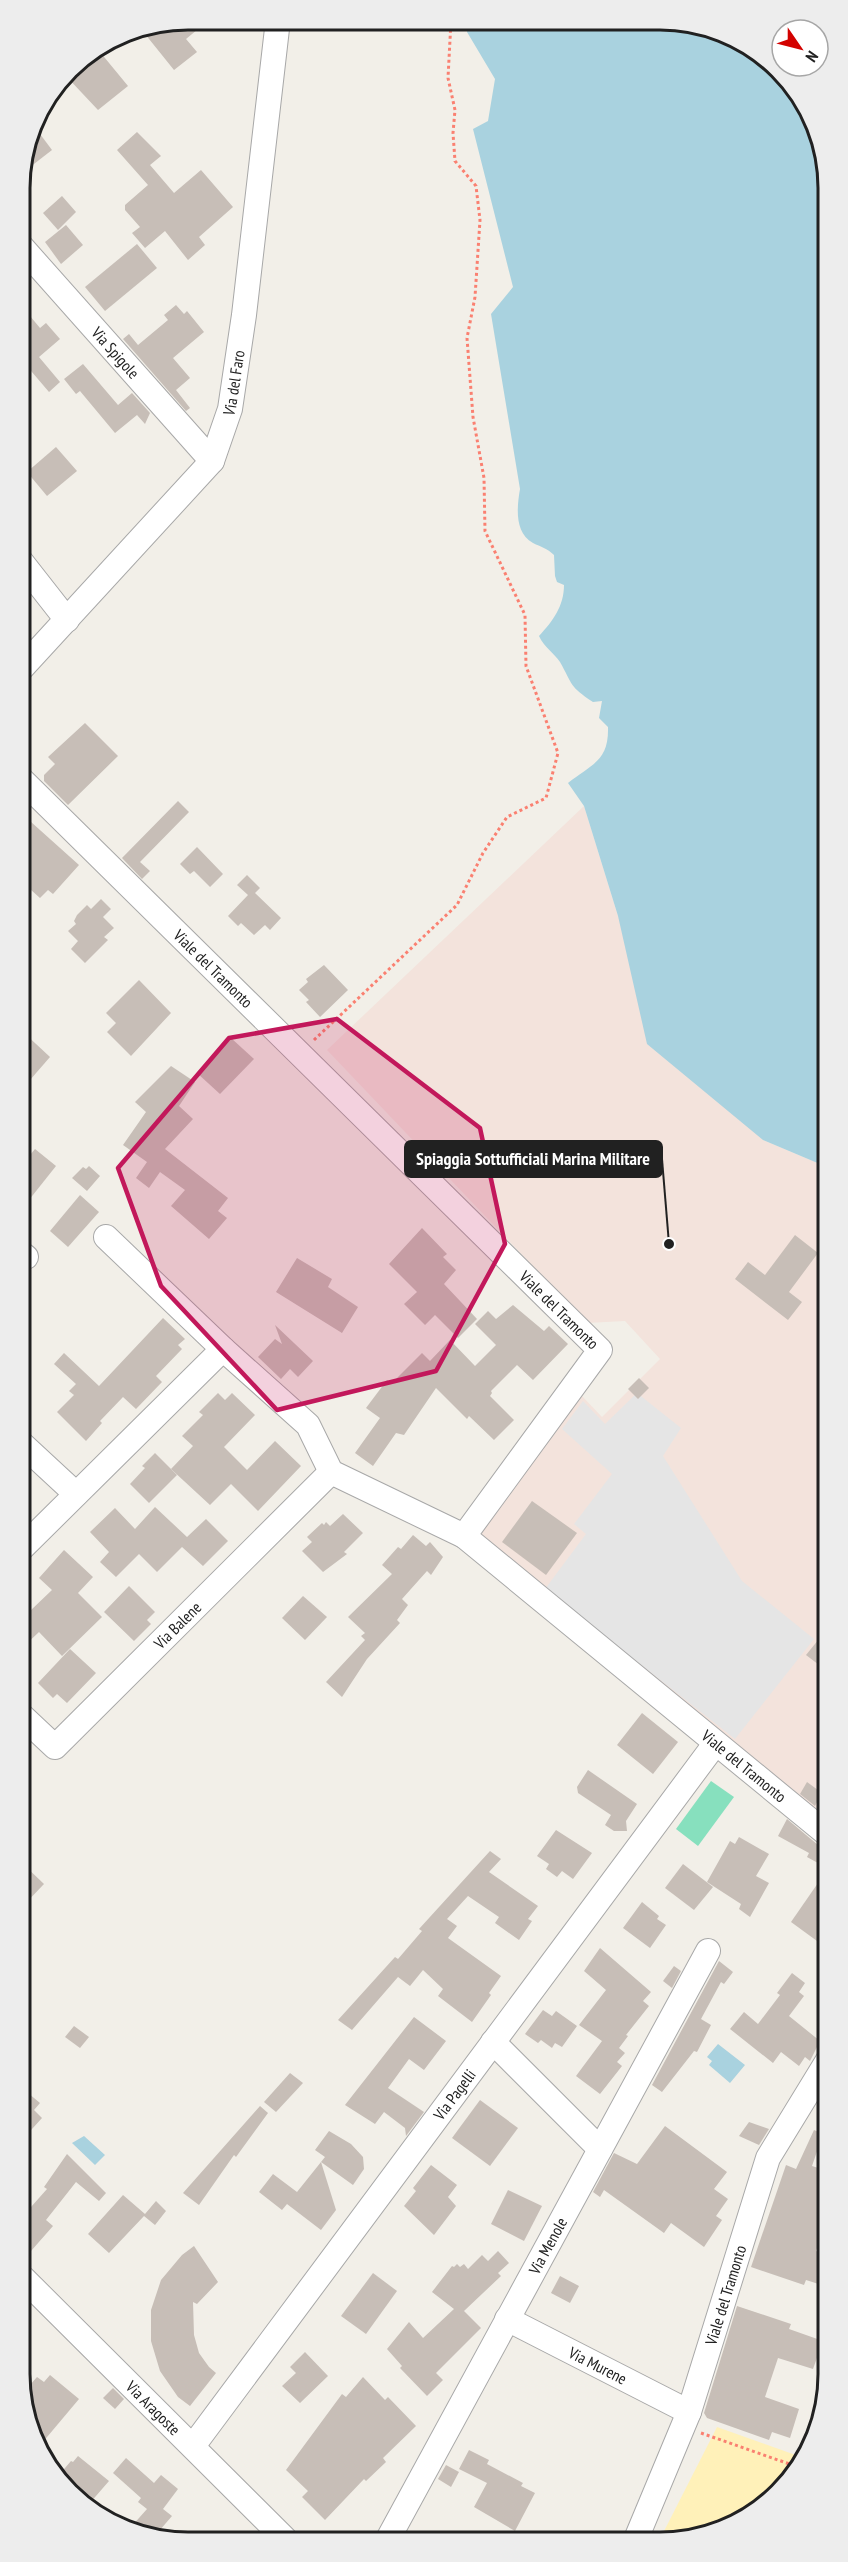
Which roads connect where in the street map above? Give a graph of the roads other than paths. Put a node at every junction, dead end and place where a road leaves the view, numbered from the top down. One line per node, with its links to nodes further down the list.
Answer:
1 (277, 30): 3 (street, Via del Faro)
2 (30, 256): 3 (street, Via Spigole)
3 (212, 461): 5 (street, Via del Faro)
4 (30, 573): 5 (street)
5 (67, 620): 6 (street, Via del Faro)
6 (30, 657)
7 (30, 788): 13 (street, Viale del Tramonto)
8 (106, 1237): 9 (street)
9 (223, 1349): 11 (street); 12 (street)
10 (30, 1451): 12 (street)
11 (331, 1472): 13 (street); 15 (street, Via Balene)
12 (76, 1494): 14 (street)
13 (464, 1536): 16 (street, Viale del Tramonto)
14 (30, 1540)
15 (30, 1724)
16 (715, 1744): 17 (street, Viale del Tramonto); 19 (street, Via Pagelli)
17 (818, 1827)
18 (708, 1951): 21 (street, Via Menole)
19 (493, 2042): 21 (street); 25 (street, Via Pagelli)
20 (818, 2076): 24 (street, Viale del Tramonto)
21 (600, 2149): 23 (street, Via Menole)
22 (30, 2285): 25 (street, Via Aragoste)
23 (507, 2319): 24 (street, Via Murene); 27 (street, Via Menole)
24 (686, 2419): 28 (street, Viale del Tramonto)
25 (193, 2446): 26 (street, Via Aragoste)
26 (278, 2532)
27 (392, 2532)
28 (639, 2532)

